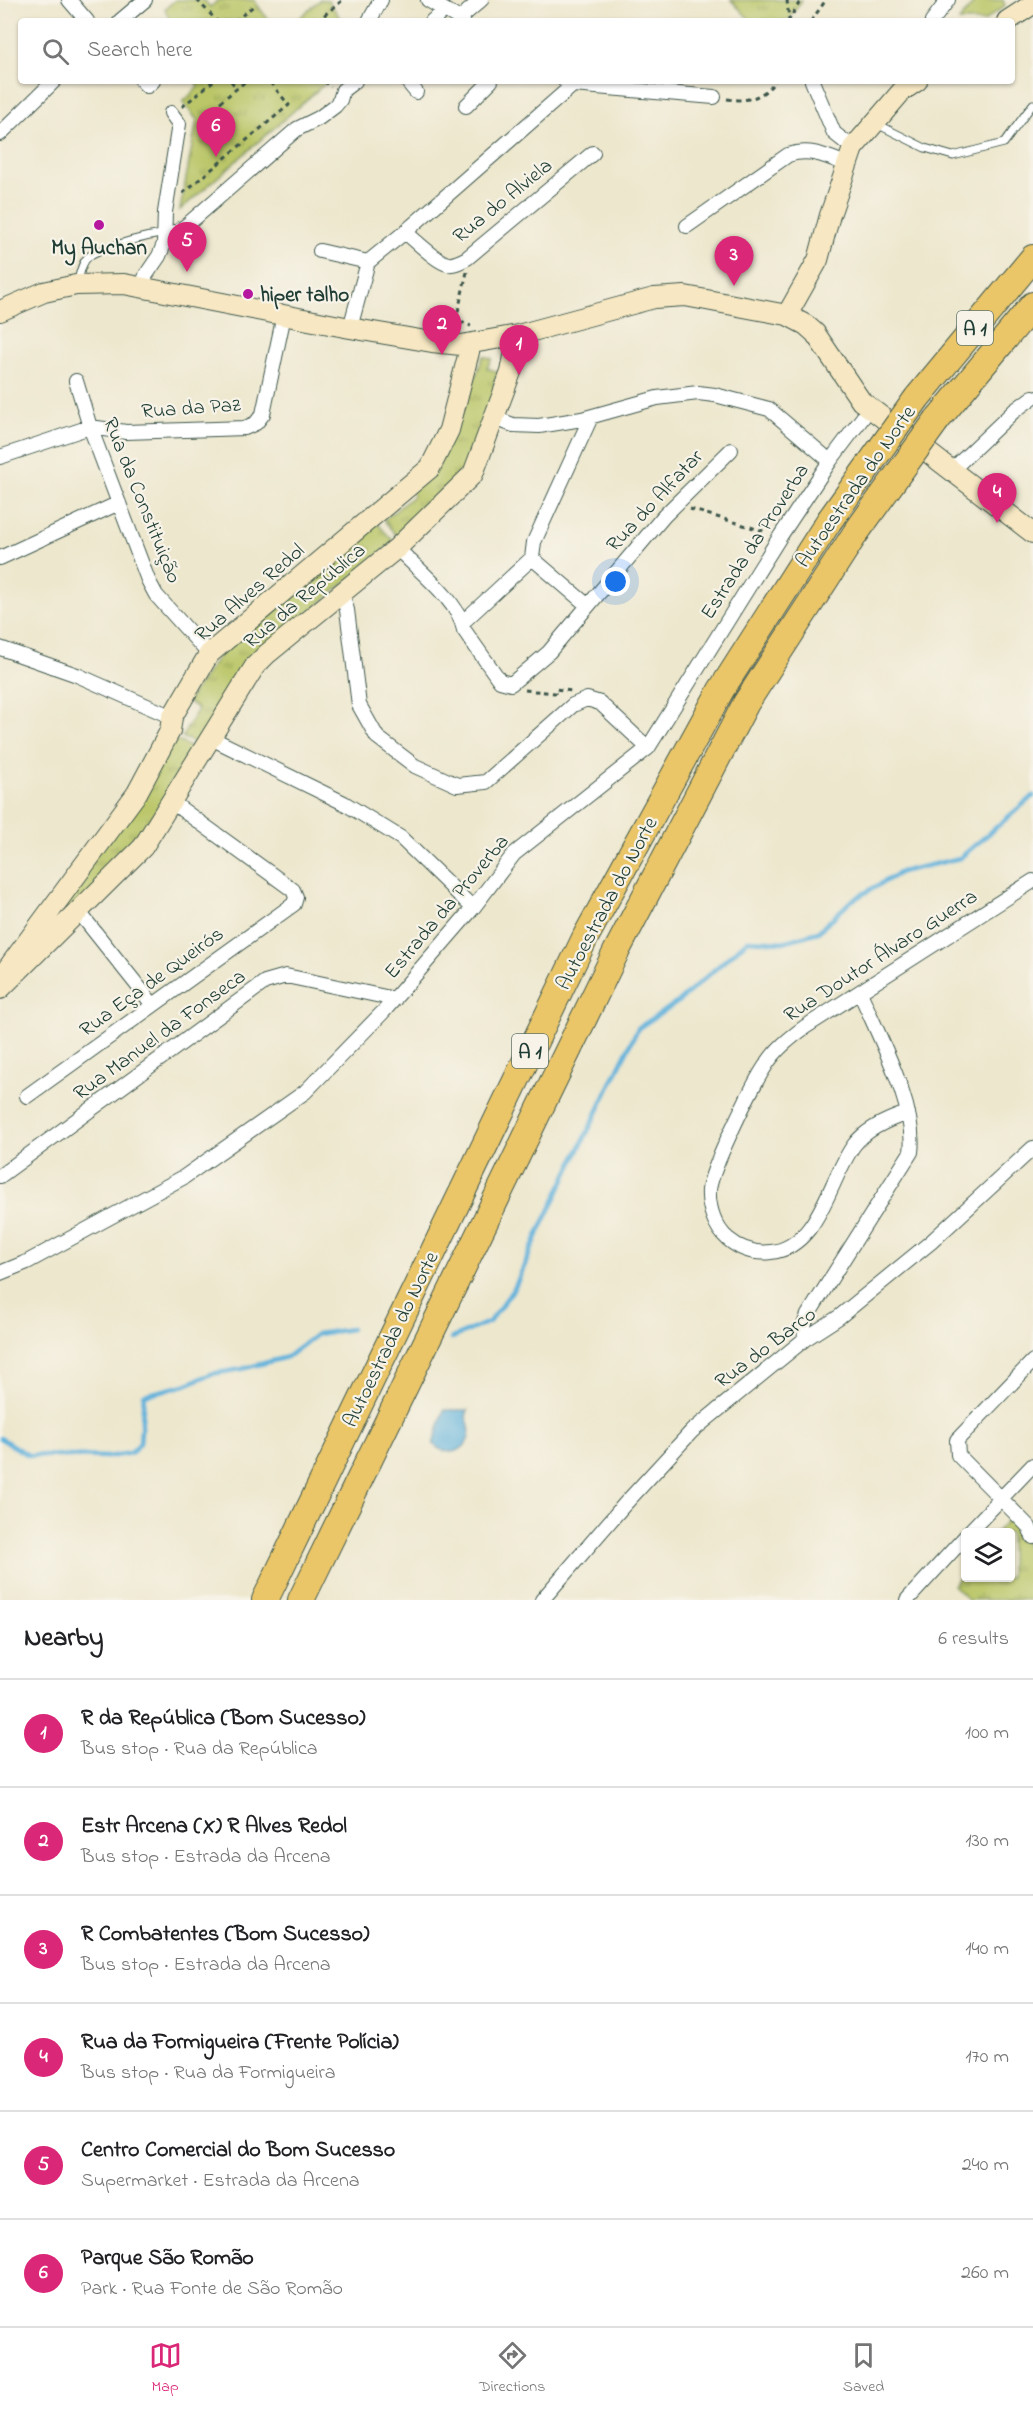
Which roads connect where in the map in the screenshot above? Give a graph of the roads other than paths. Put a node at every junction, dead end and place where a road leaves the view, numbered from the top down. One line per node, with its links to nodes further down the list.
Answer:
1 (69, 0): 9 (street)
2 (145, 0): 10 (street)
3 (381, 0): 11 (street)
4 (428, 0): 8 (street)
5 (481, 0): 14 (street)
6 (948, 0): 15 (street)
7 (1033, 4): 16 (street)
8 (445, 10): 12 (street); 13 (street)
9 (84, 18)
10 (124, 18)
11 (371, 18)
12 (436, 18)
13 (458, 18)
14 (463, 18)
15 (934, 18)
16 (1012, 18)
17 (51, 84): 31 (street)
18 (409, 84): 25 (street)
19 (488, 84): 28 (street)
20 (568, 84): 35 (street)
21 (579, 84): 26 (street)
22 (813, 84): 33 (street)
23 (912, 84): 30 (street)
24 (344, 86): 36 (street)
25 (416, 92)
26 (714, 97)
27 (1033, 105): 30 (lane)
28 (466, 106)
29 (171, 114): 36 (street)
30 (875, 123): 33 (street)
31 (0, 134)
32 (592, 153): 35 (street, Rua do Alviela)
33 (849, 156): 34 (street); 45 (street)
34 (687, 226)
35 (405, 232): 39 (street)
36 (164, 234): 40 (lane); 41 (street)
37 (320, 252): 39 (street)
38 (1033, 258): 93 (highway, Autoestrada do Norte / A 1, bridge)
39 (368, 262): 46 (street)
40 (76, 285): 41 (street); 43 (street)
41 (142, 287): 44 (street)
42 (1033, 305): 94 (highway, Autoestrada do Norte / A 1, bridge)
43 (0, 310)
44 (284, 315): 46 (street); 54 (street, Rua da Paz)
45 (787, 315): 47 (street); 51 (street)
46 (350, 328): 48 (street)
47 (518, 335): 48 (street); 53 (street, Rua da República)
48 (478, 343): 68 (street, Rua Alves Redol)
49 (76, 381): 54 (street, Rua da Constituição)
50 (1033, 397): 58 (street)
51 (870, 408): 57 (street, Estrada da Proverba); 58 (street)
52 (591, 417): 53 (street); 57 (street); 63 (street)
53 (494, 418): 61 (street, Rua da República)
54 (90, 427): 56 (street); 59 (street, Rua da Constituição)
55 (731, 450): 65 (street, Rua do Alfatar)
56 (0, 456)
57 (830, 462): 71 (street, Estrada da Proverba)
58 (952, 470): 60 (street)
59 (119, 503): 62 (street); 68 (street, Rua da Constituição)
60 (1033, 533)
61 (397, 548): 64 (street, Rua da República); 66 (street, Rua do Alfatar)
62 (0, 558)
63 (532, 558): 65 (street); 66 (street)
64 (342, 593): 70 (street, Rua da República); 71 (street)
65 (587, 605): 66 (street, Rua do Alfatar)
66 (463, 622)
67 (0, 648): 69 (street)
68 (210, 654): 69 (street, Rua Alves Redol)
69 (172, 717): 76 (street, Rua Alves Redol)
70 (212, 738): 72 (street, Rua da República); 74 (street)
71 (648, 748): 74 (street, Estrada da Proverba)
72 (172, 803): 75 (street, Rua da República); 80 (street, Rua Eça de Queirós)
73 (1033, 881): 78 (street, Rua Doutor Álvaro Guerra)
74 (472, 908): 79 (street, Estrada da Proverba)
75 (79, 912): 77 (street, Rua da República); 80 (street)
76 (0, 978)
77 (0, 988)
78 (860, 993): 82 (street); 82 (street, Rua Doutor Álvaro Guerra)
79 (395, 999): 84 (street, Rua Manuel da Fonseca); 85 (street, Estrada da Proverba)
80 (153, 1005): 81 (street, Rua Eça de Queirós)
81 (27, 1096)
82 (908, 1113): 86 (street)
83 (1033, 1148): 86 (street, Rua do Barco)
84 (0, 1176)
85 (0, 1273)
86 (805, 1339): 95 (street, Rua do Barco)
87 (1033, 1361): 89 (street)
88 (1033, 1465): 89 (street)
89 (1001, 1497): 90 (street); 91 (street)
90 (973, 1528)
91 (1033, 1538)
92 (961, 1541): 96 (street)
93 (266, 1600)
94 (301, 1600)
95 (542, 1600)
96 (907, 1600)

